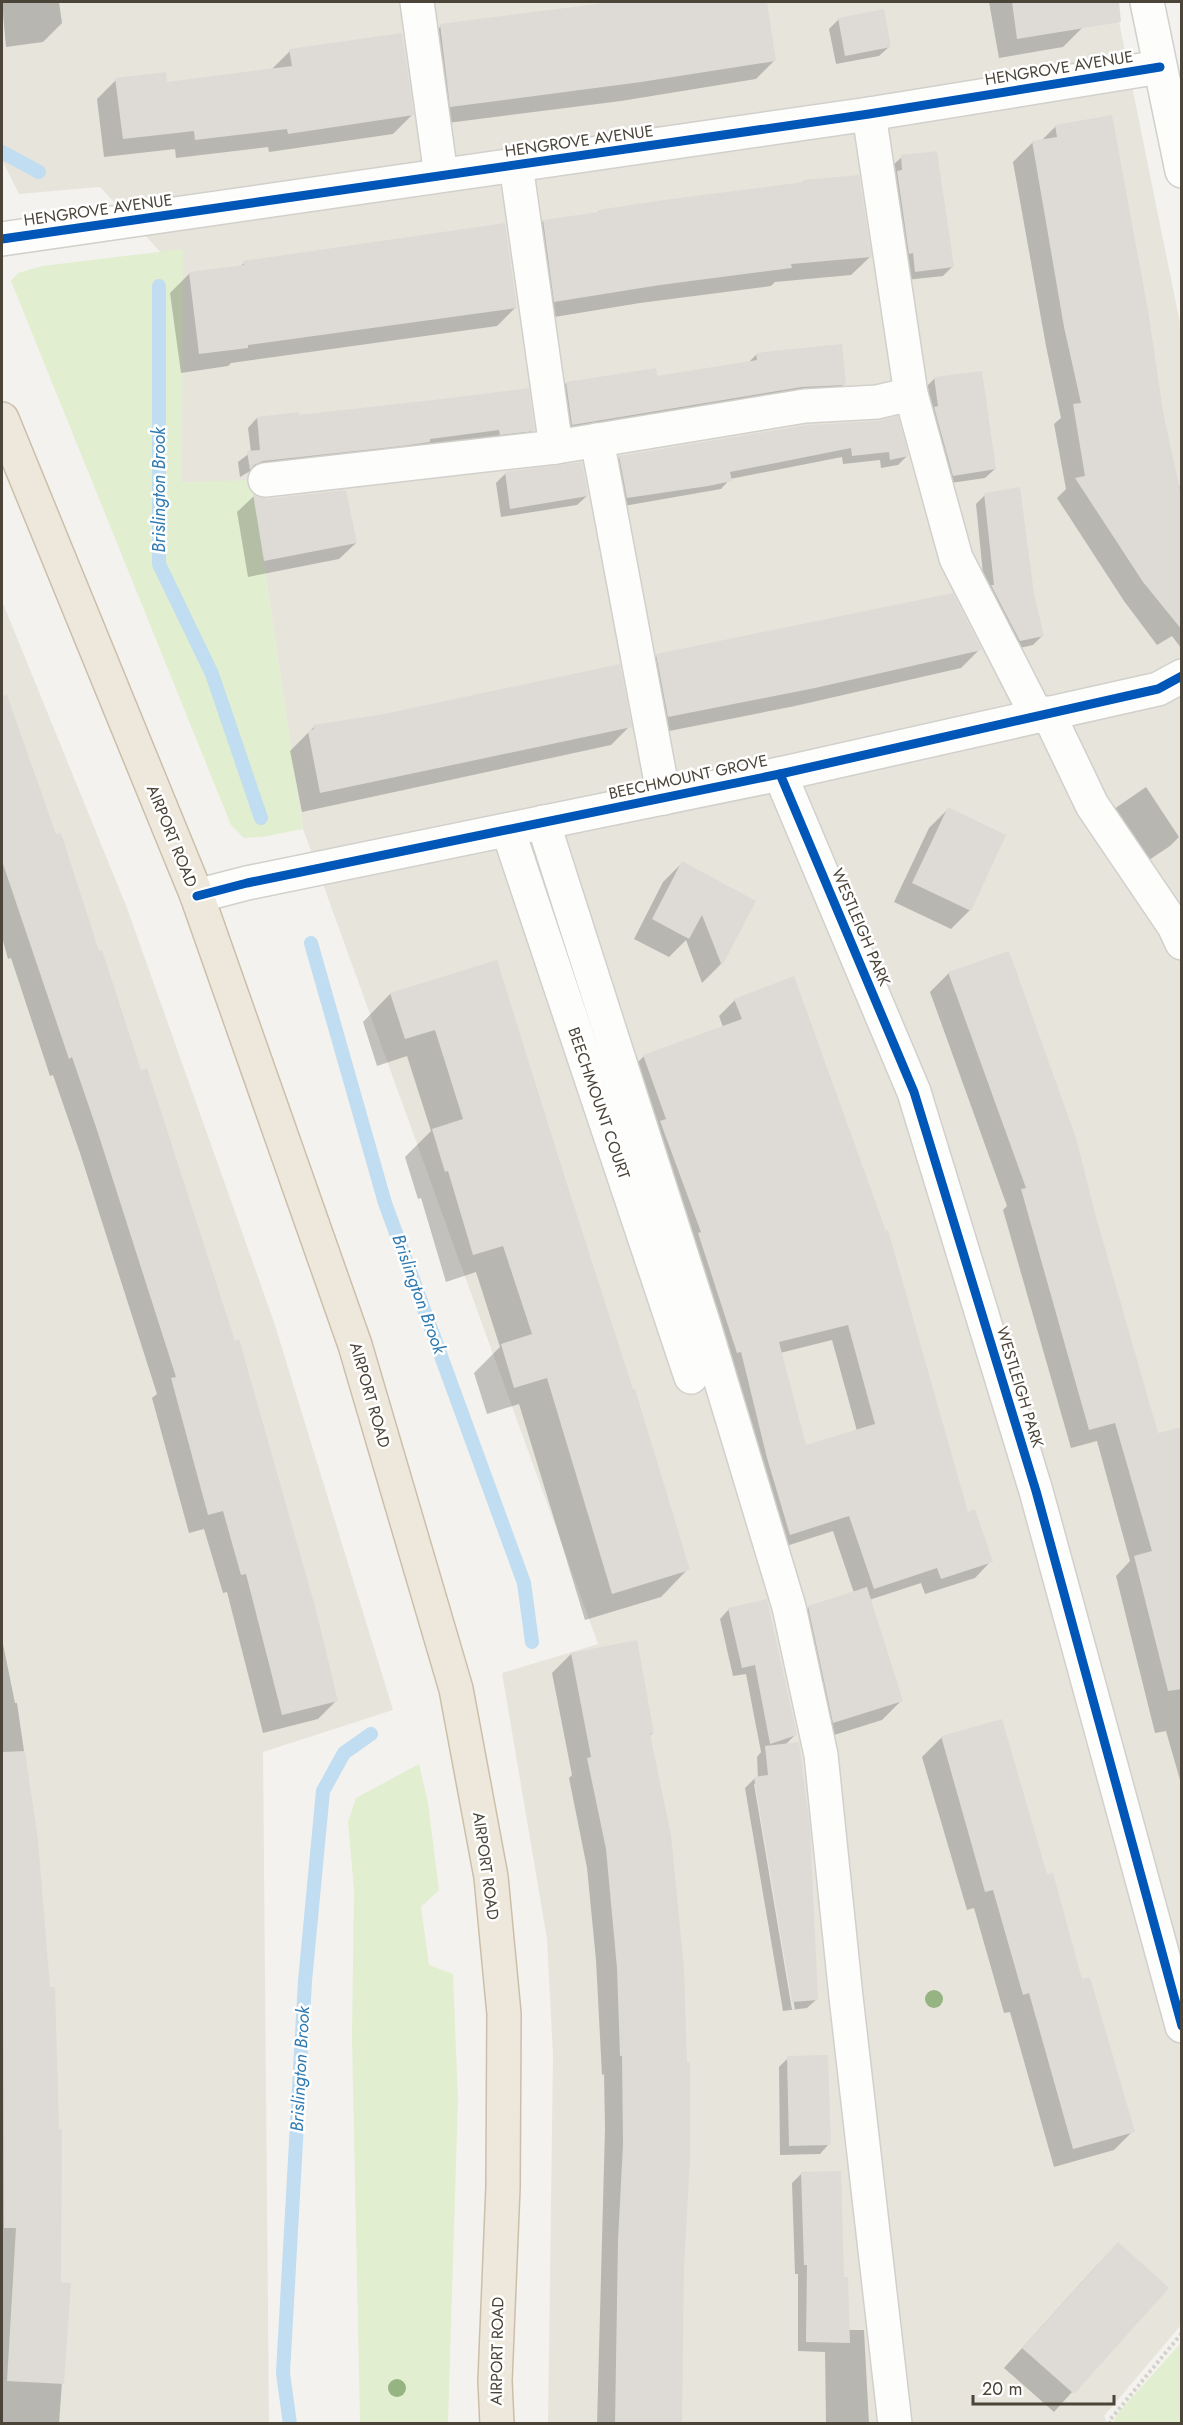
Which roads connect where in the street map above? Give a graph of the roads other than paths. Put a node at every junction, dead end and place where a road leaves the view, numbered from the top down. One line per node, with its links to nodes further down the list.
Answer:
1 (417, 2): 7 (street)
2 (1147, 2): 3 (street)
3 (1160, 67): 4 (street, HENGROVE AVENUE); 6 (street)
4 (868, 114): 5 (street, HENGROVE AVENUE); 9 (street)
5 (516, 165): 7 (street, HENGROVE AVENUE); 12 (street)
6 (1182, 171)
7 (441, 175): 8 (street, HENGROVE AVENUE)
8 (2, 239)
9 (911, 394): 11 (street); 15 (street)
10 (2, 419): 20 (highway, AIRPORT ROAD)
11 (597, 441): 12 (street); 17 (street)
12 (556, 447): 13 (street)
13 (265, 480)
14 (1182, 676): 15 (street, BEECHMOUNT GROVE)
15 (1043, 715): 16 (street, BEECHMOUNT GROVE); 21 (street)
16 (780, 774): 17 (street, BEECHMOUNT GROVE); 23 (street, WESTLEIGH PARK)
17 (664, 798): 18 (street, BEECHMOUNT GROVE)
18 (543, 822): 19 (street, BEECHMOUNT GROVE); 25 (street)
19 (508, 830): 20 (street, BEECHMOUNT GROVE); 22 (street, BEECHMOUNT COURT)
20 (197, 896): 24 (highway, AIRPORT ROAD)
21 (1182, 943)
22 (691, 1377)
23 (1182, 2026)
24 (496, 2424)
25 (895, 2424)

